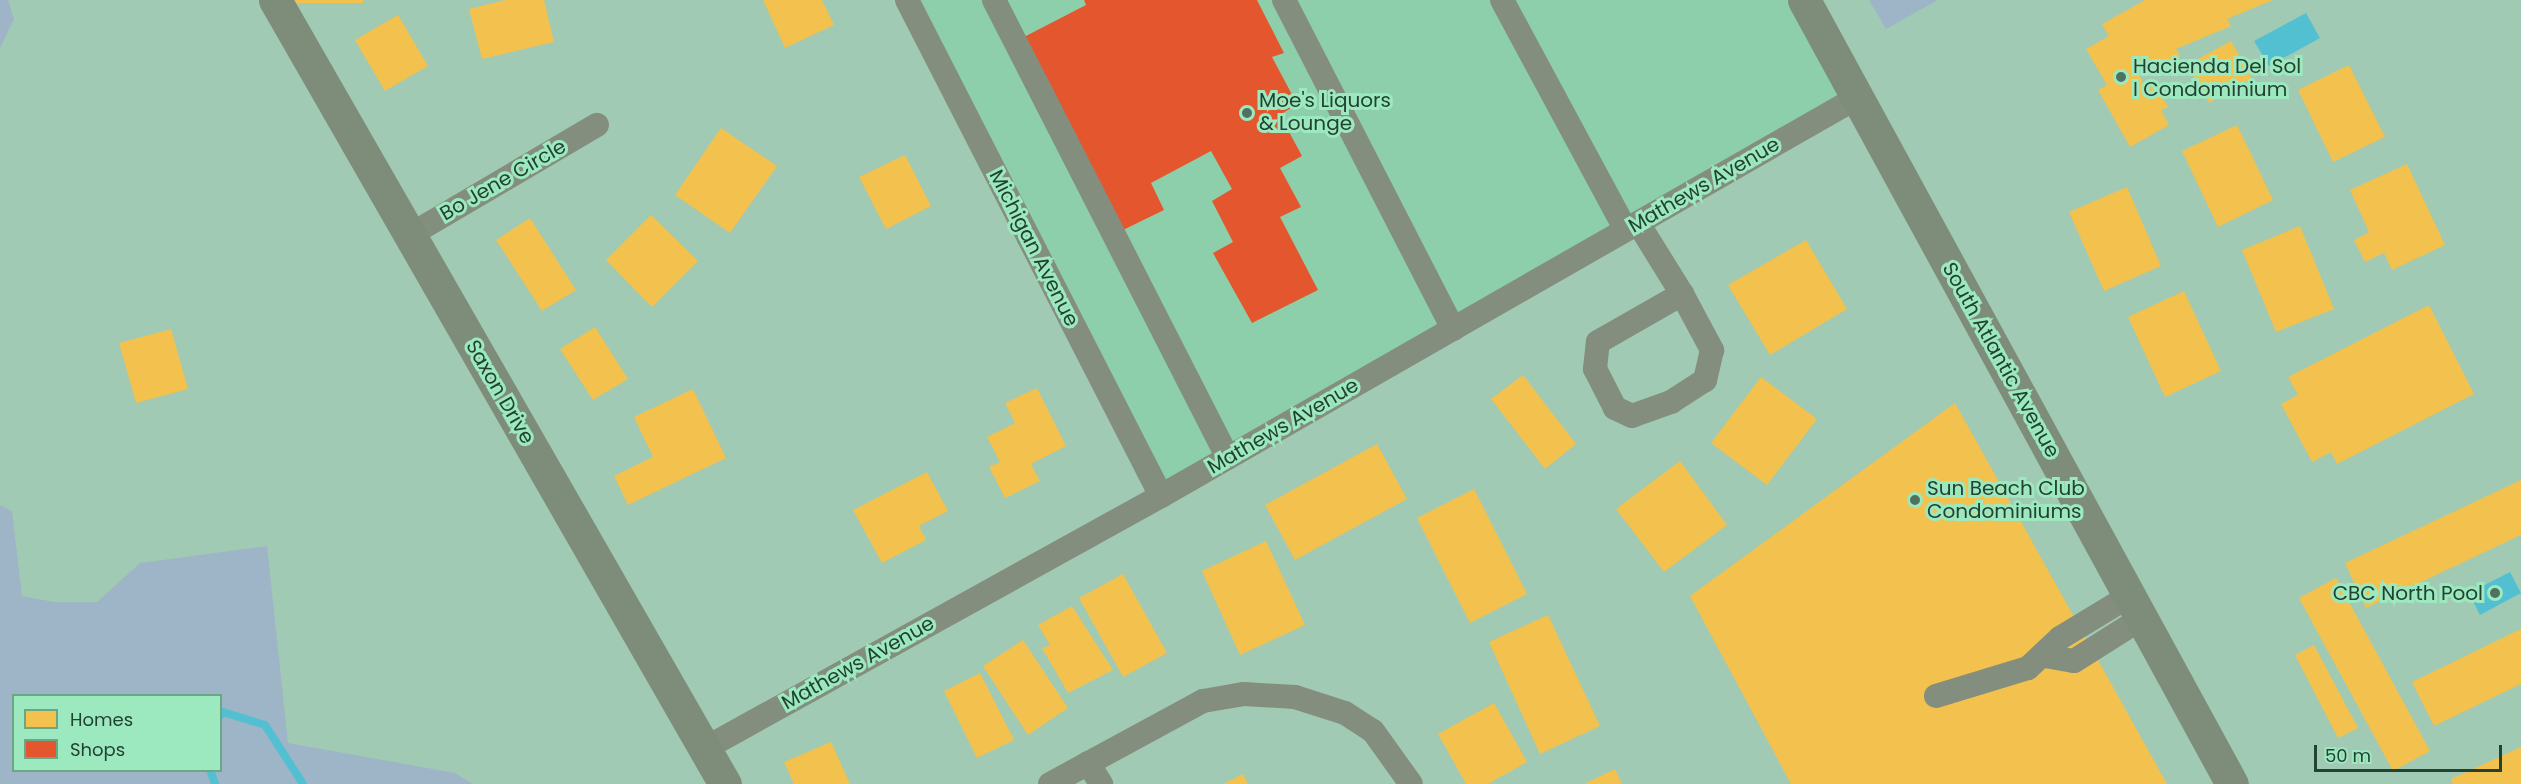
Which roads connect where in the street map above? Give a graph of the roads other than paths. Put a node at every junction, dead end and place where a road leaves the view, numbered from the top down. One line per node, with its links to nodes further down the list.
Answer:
1 (275, 0): 10 (street, Saxon Drive)
2 (907, 0): 14 (street, Michigan Avenue)
3 (994, 0): 13 (street)
4 (1284, 0): 12 (street)
5 (1502, 0): 9 (street)
6 (1804, 0): 7 (street, South Atlantic Avenue)
7 (1858, 97): 9 (street, Mathews Avenue); 15 (street, South Atlantic Avenue)
8 (597, 125): 10 (street, Bo Jene Circle)
9 (1632, 227): 11 (street); 12 (street, Mathews Avenue)
10 (410, 235): 17 (street, Saxon Drive)
11 (1682, 294): 11 (street)
12 (1454, 329): 13 (street, Mathews Avenue)
13 (1228, 458): 14 (street, Mathews Avenue)
14 (1161, 496): 17 (street, Mathews Avenue)
15 (2136, 607): 16 (street); 23 (street, South Atlantic Avenue)
16 (1936, 696)
17 (704, 749): 19 (street, Saxon Drive)
18 (1088, 763): 20 (street); 21 (street); 22 (street)
19 (725, 784)
20 (1050, 784)
21 (1101, 784)
22 (1411, 784)
23 (2232, 784)

